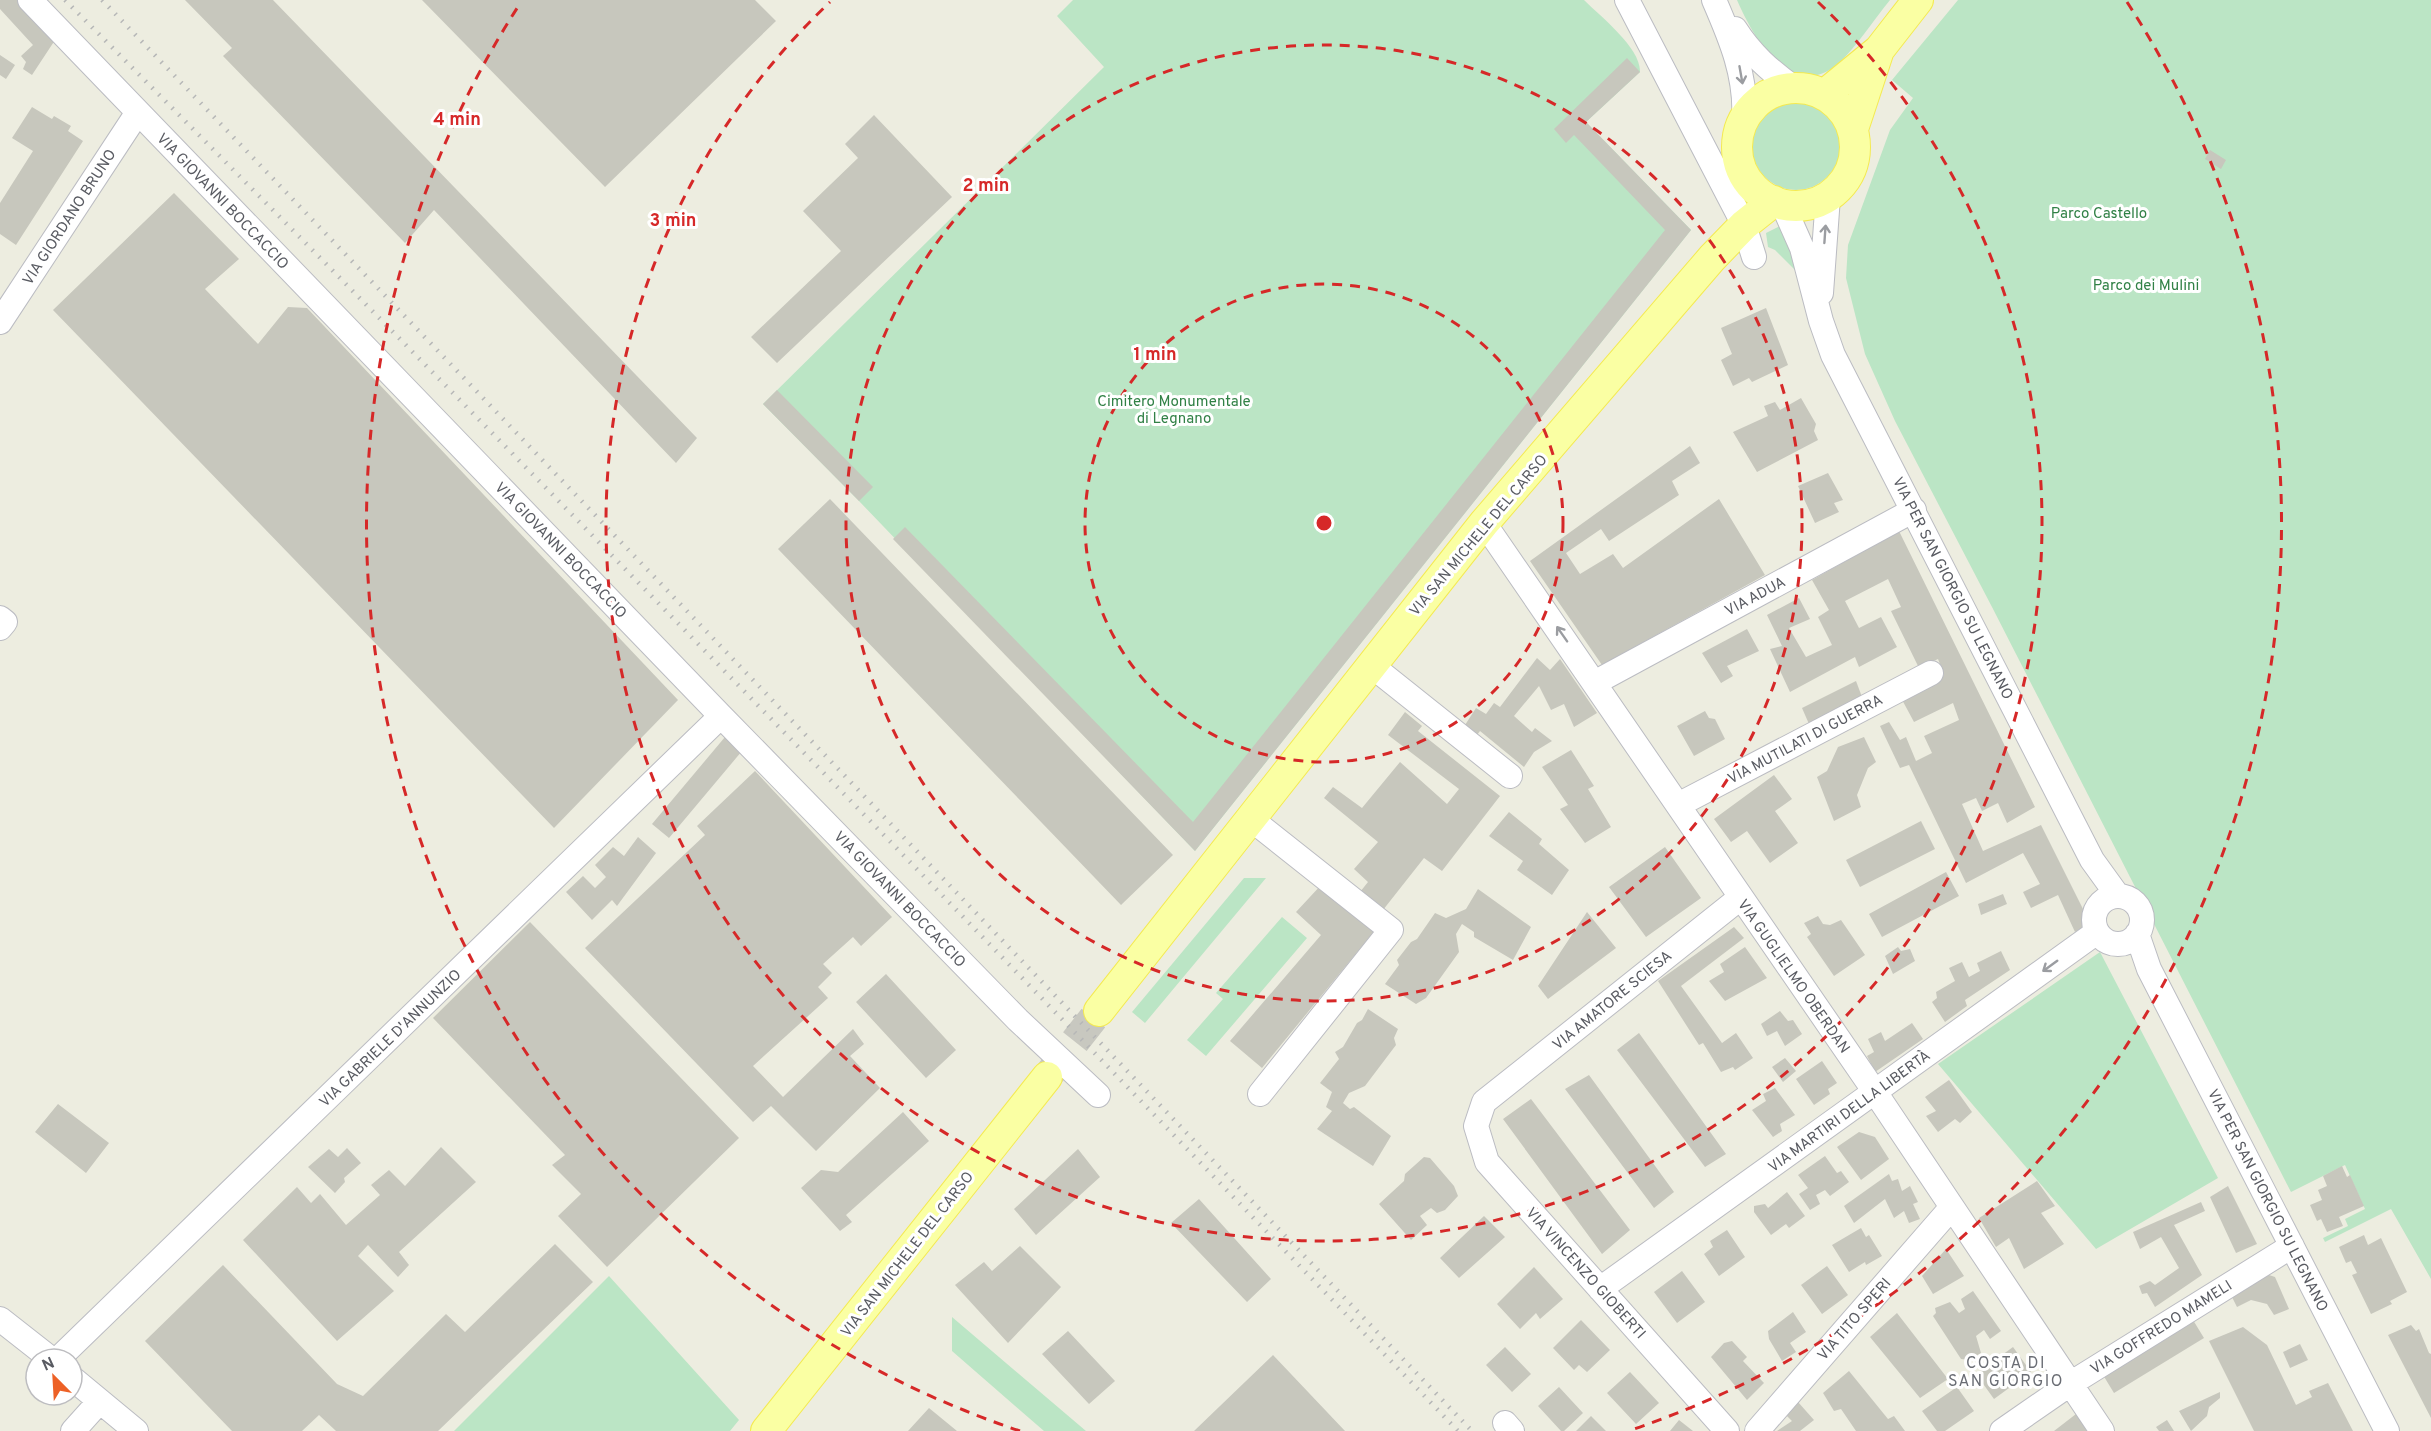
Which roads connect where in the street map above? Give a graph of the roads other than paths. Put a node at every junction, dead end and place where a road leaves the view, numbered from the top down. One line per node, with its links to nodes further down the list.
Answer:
1 (30, 0): 8 (street, VIA GIOVANNI BOCCACCIO)
2 (1627, 0): 14 (street)
3 (1715, 0): 6 (street); 9 (street, one-way to 9)
4 (1918, 0): 5 (main road)
5 (1879, 50): 7 (main road); 10 (main road)
6 (1794, 88): 7 (main road); 9 (main road)
7 (1824, 94): 10 (main road)
8 (138, 112): 17 (street, VIA GIORDANO BRUNO); 25 (street, VIA GIOVANNI BOCCACCIO)
9 (1744, 120): 11 (main road)
10 (1853, 129): 12 (main road)
11 (1746, 179): 13 (main road); 14 (main road, VIA SAN MICHELE DEL CARSO)
12 (1828, 197): 13 (main road); 16 (street, VIA PER SAN GIORGIO SU LEGNANO, one-way to 12)
13 (1779, 203): 14 (main road, VIA SAN MICHELE DEL CARSO); 16 (street, VIA PER SAN GIORGIO SU LEGNANO)
14 (1740, 217): 15 (street); 19 (main road, VIA SAN MICHELE DEL CARSO)
15 (1754, 257)
16 (1819, 314): 18 (street, VIA PER SAN GIORGIO SU LEGNANO)
17 (0, 322)
18 (1914, 510): 24 (street, VIA ADUA); 30 (street, VIA PER SAN GIORGIO SU LEGNANO)
19 (1484, 523): 22 (main road, VIA SAN MICHELE DEL CARSO); 24 (street, VIA GUGLIELMO OBERDAN, one-way to 19)
20 (0, 618): 21 (street)
21 (0, 628)
22 (1372, 666): 26 (street); 28 (main road, VIA SAN MICHELE DEL CARSO)
23 (1931, 673): 27 (street, VIA MUTILATI DI GUERRA)
24 (1596, 682): 27 (street, VIA GUGLIELMO OBERDAN)
25 (721, 716): 37 (street, VIA GIOVANNI BOCCACCIO); 44 (street, VIA GABRIELE D'ANNUNZIO)
26 (1510, 776)
27 (1678, 806): 29 (street, VIA GUGLIELMO OBERDAN)
28 (1251, 819): 33 (main road, VIA SAN MICHELE DEL CARSO); 36 (street)
29 (1740, 898): 35 (street, VIA GUGLIELMO OBERDAN); 38 (street, VIA AMATORE SCIESA)
30 (2111, 898): 31 (street); 32 (street, VIA PER SAN GIORGIO SU LEGNANO)
31 (2097, 932): 32 (street); 35 (street, VIA MARTIRI DELLA LIBERTÀ, one-way to 35)
32 (2131, 939): 40 (street, VIA PER SAN GIORGIO SU LEGNANO)
33 (1099, 1011)
34 (1047, 1077): 50 (main road, VIA SAN MICHELE DEL CARSO)
35 (1875, 1092): 39 (street, VIA GUGLIELMO OBERDAN); 41 (street, VIA MARTIRI DELLA LIBERTÀ)
36 (1260, 1094)
37 (1098, 1095)
38 (1484, 1102): 41 (street, VIA VINCENZO GIOBERTI)
39 (1952, 1207): 45 (street, VIA GUGLIELMO OBERDAN); 52 (street, VIA TITO SPERI)
40 (2292, 1246): 45 (street, VIA GOFFREDO MAMELI); 55 (street, VIA PER SAN GIORGIO SU LEGNANO)
41 (1600, 1288): 51 (street, VIA VINCENZO GIOBERTI)
42 (0, 1319): 43 (street)
43 (36, 1347)
44 (70, 1347)
45 (2070, 1384): 53 (street, VIA GOFFREDO MAMELI); 54 (street, VIA GUGLIELMO OBERDAN)
46 (84, 1389): 47 (street)
47 (99, 1402): 48 (street); 49 (street)
48 (74, 1431)
49 (136, 1431)
50 (766, 1431)
51 (1727, 1431)
52 (1757, 1431)
53 (2002, 1431)
54 (2102, 1431)
55 (2386, 1431)

